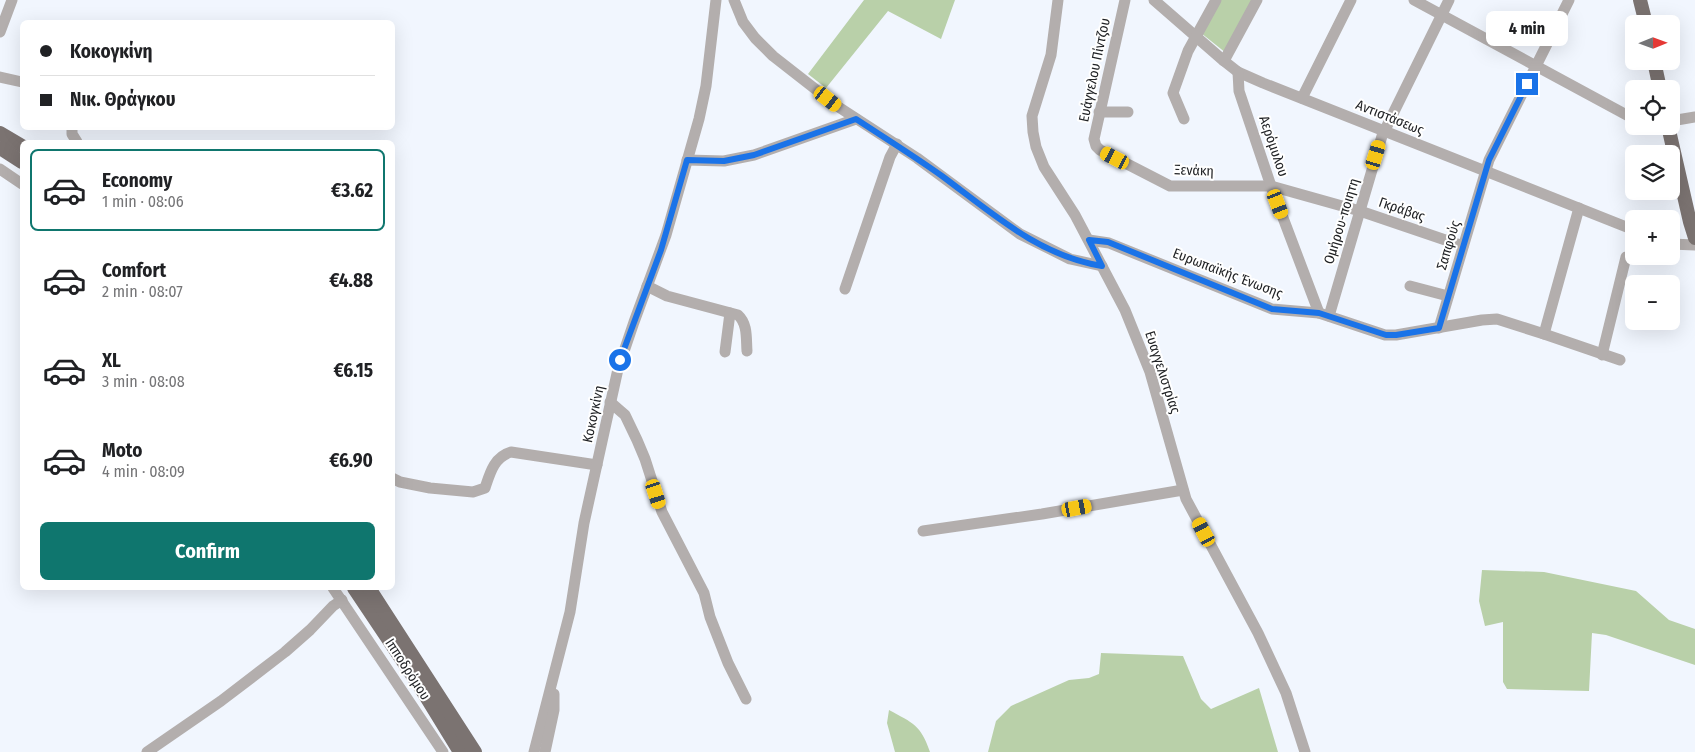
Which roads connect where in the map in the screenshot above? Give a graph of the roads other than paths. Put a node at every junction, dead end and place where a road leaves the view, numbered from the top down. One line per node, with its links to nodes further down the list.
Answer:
1 (12, 0): 16 (street)
2 (716, 0): 38 (street, Κοκογκίνη)
3 (734, 0): 28 (street)
4 (1058, 0): 48 (street, Ευαγγελιστρίας)
5 (1125, 0): 24 (street, Ευάγγελου Πίντζου)
6 (1154, 0): 17 (street, Αντιστάσεως)
7 (1216, 0): 17 (street)
8 (1257, 0): 18 (street)
9 (1351, 0): 23 (street)
10 (1414, 0): 14 (street)
11 (1449, 0): 14 (street, Ομήρου-ποιητη)
12 (1569, 0): 19 (street, Σαπφούς)
13 (1640, 0): 15 (main road)
14 (1441, 15): 19 (street); 31 (street, Ομήρου-ποιητη)
15 (1644, 15)
16 (0, 32)
17 (1196, 37): 18 (street, Αντιστάσεως); 29 (street)
18 (1224, 61): 20 (street, Αντιστάσεως)
19 (1536, 66): 26 (street); 41 (street, Σαπφούς)
20 (1238, 72): 23 (street, Αντιστάσεως); 43 (street, Αερόμυλου)
21 (0, 77): 22 (street)
22 (20, 82)
23 (1302, 98): 31 (street, Αντιστάσεως)
24 (1100, 112): 25 (street); 36 (street, Ευάγγελου Πίντζου)
25 (1128, 112)
26 (1625, 114)
27 (1695, 116): 30 (street)
28 (856, 119): 34 (street); 38 (street)
29 (1184, 119)
30 (1680, 119)
31 (1384, 131): 41 (street, Αντιστάσεως); 45 (street, Ομήρου-ποιητη)
32 (0, 133): 35 (main road)
33 (1670, 135): 47 (main road)
34 (897, 144): 53 (street); 56 (street)
35 (20, 145)
36 (1096, 146): 43 (street, Ξενάκη)
37 (0, 148): 39 (main road)
38 (687, 160): 54 (street, Κοκογκίνη)
39 (20, 161)
40 (0, 169): 42 (street)
41 (1486, 172): 44 (street, Αντιστάσεως); 51 (street, Σαπφούς)
42 (20, 183)
43 (1271, 186): 45 (street, Ξενάκη); 59 (street, Αερόμυλου)
44 (1579, 208): 46 (street, Αντιστάσεως); 61 (street)
45 (1360, 211): 51 (street, Γκράβας); 59 (street, Ομήρου-ποιητη)
46 (1625, 226)
47 (1695, 238)
48 (1089, 240): 53 (street, Ευαγγελιστρίας); 59 (street, Ευρωπαϊκής Ένωσης)
49 (1680, 244): 50 (street)
50 (1695, 245)
51 (1463, 246): 57 (street, Σαπφούς)
52 (1625, 261): 64 (street)
53 (1102, 266): 69 (street, Ευαγγελιστρίας)
54 (647, 286): 58 (street); 66 (street, Κοκογκίνη)
55 (1410, 286): 57 (street)
56 (845, 289)
57 (1448, 296): 60 (street, Σαπφούς)
58 (730, 313): 62 (street); 63 (street)
59 (1324, 314): 60 (street, Ευρωπαϊκής Ένωσης)
60 (1439, 328): 61 (street, Ευρωπαϊκής Ένωσης)
61 (1544, 334): 64 (street, Ευρωπαϊκής Ένωσης)
62 (747, 351)
63 (725, 352)
64 (1602, 355): 65 (street, Ευρωπαϊκής Ένωσης)
65 (1620, 360)
66 (610, 402): 67 (street, Κοκογκίνη); 76 (street)
67 (597, 465): 68 (street); 75 (street, Κοκογκίνη)
68 (395, 480)
69 (1183, 490): 70 (street); 83 (street, Ευαγγελιστρίας)
70 (923, 531)
71 (334, 590): 74 (street)
72 (355, 590): 79 (main road, Ιπποδρόμου)
73 (370, 590): 80 (main road, Ιπποδρόμου)
74 (342, 600): 77 (street); 78 (street)
75 (555, 675): 81 (street, Κοκογκίνη); 82 (street)
76 (746, 699)
77 (147, 752)
78 (443, 752)
79 (460, 752)
80 (476, 752)
81 (534, 752)
82 (545, 752)
83 (1305, 752)

